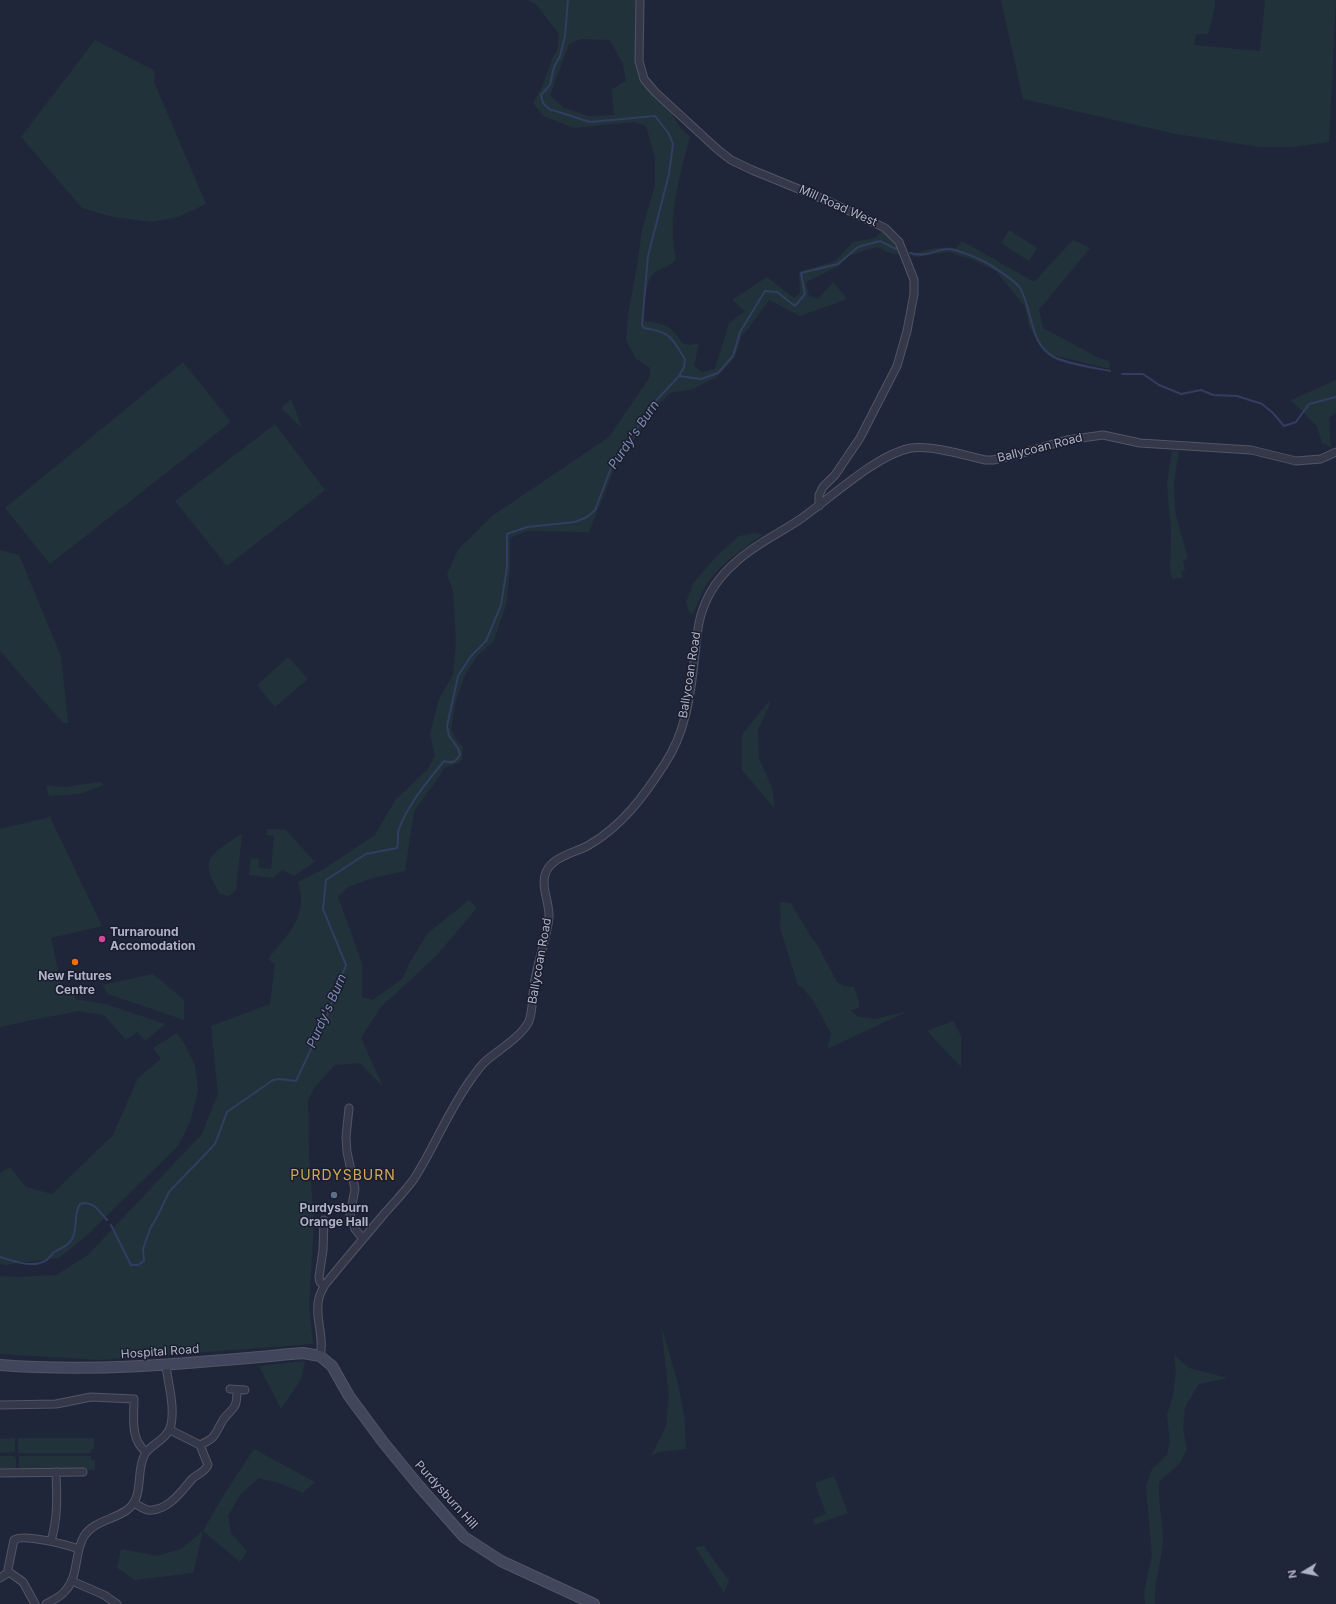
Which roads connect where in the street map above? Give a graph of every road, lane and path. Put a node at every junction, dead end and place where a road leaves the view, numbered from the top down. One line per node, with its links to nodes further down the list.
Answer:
1 (640, 0): 3 (street, Mill Road West)
2 (1336, 452): 3 (street, Ballycoan Road)
3 (819, 506): 6 (street, Ballycoan Road)
4 (349, 1108): 6 (street)
5 (324, 1220): 7 (street)
6 (363, 1239): 7 (street, Ballycoan Road)
7 (324, 1286): 8 (street, Ballycoan Road)
8 (320, 1356): 10 (main road, Hospital Road); 30 (main road, Purdysburn Hill)
9 (0, 1365): 10 (main road, Hospital Road)
10 (166, 1365): 15 (street)
11 (230, 1389): 13 (street)
12 (245, 1390): 13 (street)
13 (237, 1391): 16 (street)
14 (0, 1406): 17 (street)
15 (170, 1430): 16 (street); 17 (street)
16 (200, 1445): 21 (street)
17 (146, 1452): 21 (street)
18 (56, 1472): 19 (street); 20 (street); 22 (street)
19 (83, 1472)
20 (0, 1473)
21 (134, 1503): 23 (street)
22 (51, 1541): 23 (street); 24 (street)
23 (79, 1549): 26 (street)
24 (9, 1572): 25 (street); 27 (street)
25 (0, 1578)
26 (72, 1581): 28 (street); 29 (street)
27 (35, 1604)
28 (46, 1604)
29 (117, 1604)
30 (594, 1604)

